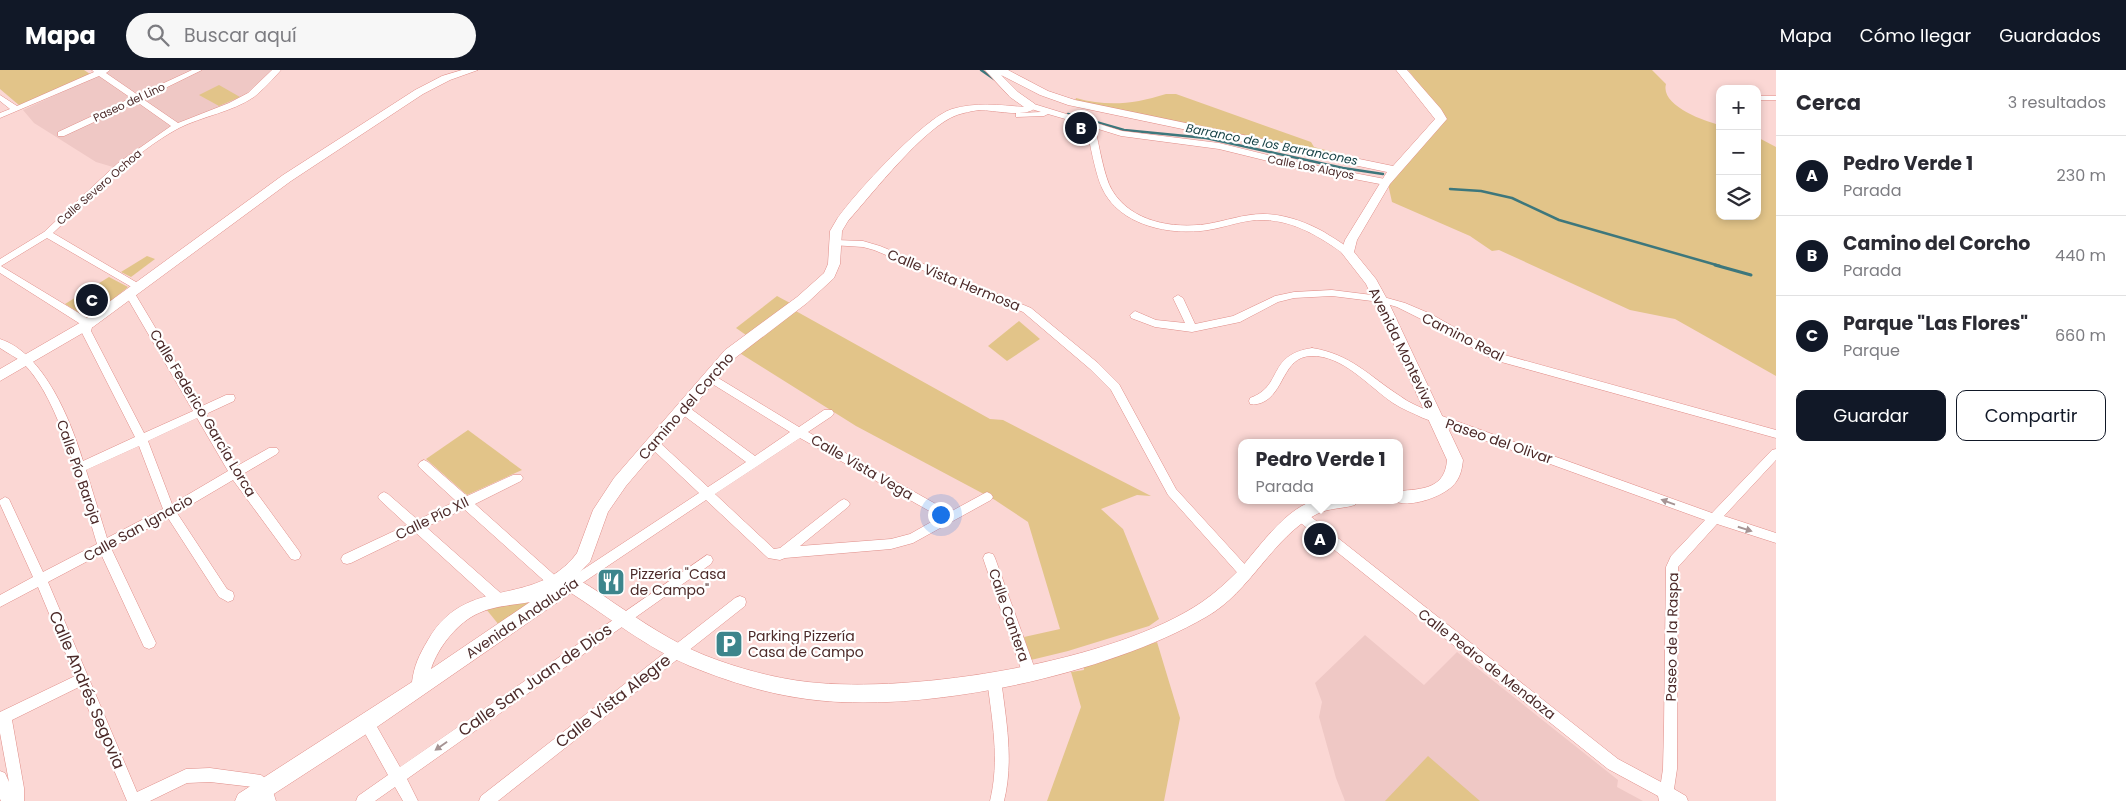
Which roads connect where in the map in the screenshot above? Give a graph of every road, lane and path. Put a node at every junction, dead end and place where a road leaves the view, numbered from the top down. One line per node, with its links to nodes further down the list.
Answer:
1 (198, 70): 9 (street, Paseo del Lino)
2 (277, 70): 18 (street, Calle Severo Ochoa)
3 (473, 70): 27 (street)
4 (990, 70): 7 (street, Camino del Corcho)
5 (1401, 70): 20 (street)
6 (101, 71): 9 (street); 13 (street)
7 (1005, 76): 14 (street, Camino del Corcho); 20 (street)
8 (0, 96): 12 (street)
9 (138, 98): 18 (street); 19 (street, Paseo del Lino)
10 (1776, 98): 11 (street)
11 (1761, 100)
12 (4, 105): 13 (street)
13 (16, 109): 16 (street)
14 (1026, 109): 15 (street, Camino del Corcho); 15 (street, Camino del Corcho); 23 (street, Camino del Corcho)
15 (1053, 114): 17 (street, Camino del Corcho)
16 (0, 116)
17 (1090, 124): 21 (street, Calle Los Alayos); 24 (street, Avenida Montevive)
18 (177, 126): 22 (street, Calle Severo Ochoa)
19 (61, 134)
20 (1394, 170): 21 (street)
21 (1385, 182): 24 (street)
22 (47, 234): 25 (street, Calle Severo Ochoa); 27 (street)
23 (835, 243): 36 (street, Camino del Corcho); 75 (street, Calle Vista Hermosa)
24 (1347, 252): 29 (street, Avenida Montevive)
25 (0, 263)
26 (0, 269): 31 (street)
27 (134, 291): 31 (street); 40 (street, Calle Federico García Lorca)
28 (1178, 298): 32 (street)
29 (1380, 299): 32 (street, Camino Real); 42 (street, Avenida Montevive); 44 (street, Camino Real)
30 (1134, 315): 32 (street, Camino Real)
31 (88, 324): 34 (street); 45 (street)
32 (1192, 328)
33 (0, 343): 34 (street, Calle Pío Baroja)
34 (26, 360): 35 (street); 52 (street, Calle Pío Baroja)
35 (0, 376)
36 (710, 377): 39 (street, Camino del Corcho); 43 (street, Calle Vista Vega)
37 (230, 398): 40 (street)
38 (1254, 401): 42 (street, Paseo del Olivar)
39 (683, 409): 47 (street, Camino del Corcho); 50 (street)
40 (201, 412): 45 (street); 53 (street, Calle Federico García Lorca)
41 (828, 413): 43 (street, Avenida Andalucía)
42 (1436, 419): 56 (street, Avenida Montevive); 66 (street, Paseo del Olivar, one-way to 42)
43 (799, 432): 50 (street, Avenida Andalucía); 65 (street, Calle Vista Vega)
44 (1770, 433): 46 (street, Camino Real)
45 (142, 439): 52 (street); 63 (street)
46 (1776, 442)
47 (654, 444): 55 (street); 77 (street, Camino del Corcho)
48 (273, 451): 53 (street, Calle San Ignacio)
49 (1776, 454): 66 (street, Paseo de la Raspa)
50 (755, 462): 55 (street, Avenida Andalucía)
51 (424, 465): 60 (street)
52 (80, 468): 69 (street, Calle Pío Baroja)
53 (235, 473): 63 (street, Calle San Ignacio); 70 (street, Calle Federico García Lorca)
54 (517, 478): 60 (street, Calle Pío XII)
55 (708, 494): 71 (street); 77 (street, Avenida Andalucía)
56 (1403, 496)
57 (384, 497): 67 (street)
58 (987, 497): 65 (street)
59 (5, 502): 76 (street, Calle Andrés Segovia)
60 (465, 503): 67 (street, Calle Pío XII); 77 (street)
61 (844, 504): 71 (street)
62 (1325, 504): 64 (street)
63 (170, 511): 69 (street, Calle San Ignacio); 78 (street)
64 (1301, 516): 75 (street); 94 (street, Calle Pedro de Mendoza)
65 (951, 518): 71 (street)
66 (1714, 519): 68 (street, Paseo del Olivar, one-way to 68); 94 (street, Paseo de la Raspa)
67 (417, 526): 73 (street, Calle Pío XII); 80 (street)
68 (1776, 538)
69 (104, 547): 76 (street, Calle San Ignacio); 83 (street, Calle Pío Baroja)
70 (295, 555)
71 (780, 556)
72 (989, 558): 85 (street, Calle Cantera)
73 (347, 559)
74 (707, 560): 82 (street, Calle San Juan de Dios)
75 (1246, 574): 85 (street)
76 (41, 580): 79 (street, Calle San Ignacio); 86 (street, Calle Andrés Segovia)
77 (563, 584): 80 (street, Camino del Corcho); 82 (street); 88 (street, Avenida Andalucía)
78 (228, 596)
79 (0, 600)
80 (499, 600): 88 (street, Camino del Corcho)
81 (740, 602): 84 (street, Calle Vista Alegre)
82 (624, 617): 84 (street); 91 (street, Calle San Juan de Dios, one-way to 91)
83 (149, 643)
84 (676, 651): 87 (street); 101 (street, Calle Vista Alegre)
85 (1029, 672): 87 (street)
86 (82, 679): 89 (street); 97 (street, Calle Andrés Segovia)
87 (994, 679): 102 (street)
88 (420, 687): 90 (street, Avenida Andalucía)
89 (2, 718): 96 (street)
90 (368, 722): 91 (street); 93 (street, Avenida Andalucía)
91 (398, 776): 99 (street, Calle San Juan de Dios); 100 (street)
92 (0, 778): 95 (street)
93 (267, 794): 97 (street); 98 (street, Avenida Andalucía)
94 (1665, 797): 103 (street, Calle Pedro de Mendoza)
95 (8, 801)
96 (17, 801)
97 (134, 801)
98 (244, 801)
99 (363, 801)
100 (411, 801)
101 (486, 801)
102 (997, 801)
103 (1681, 801)

